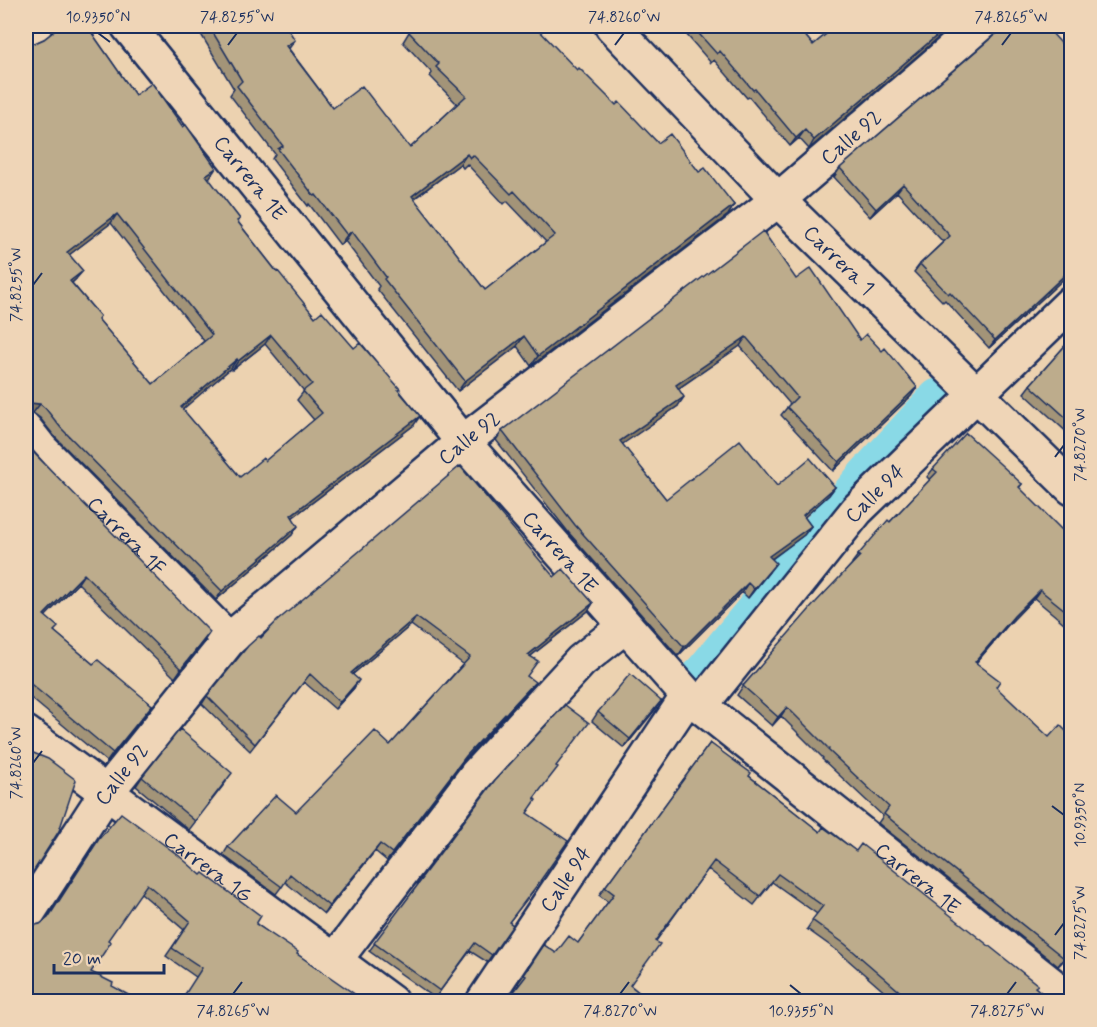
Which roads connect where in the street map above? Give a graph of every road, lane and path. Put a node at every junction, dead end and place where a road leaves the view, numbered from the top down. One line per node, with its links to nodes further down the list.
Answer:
1 (35, 26): 6 (street)
2 (128, 26): 12 (street, Carrera 1E)
3 (612, 26): 8 (street, Carrera 1)
4 (980, 26): 8 (street, Calle 92)
5 (1060, 26): 7 (street)
6 (26, 33)
7 (1071, 37)
8 (778, 200): 10 (street, Carrera 1); 12 (street, Calle 92)
9 (1071, 302): 10 (street, Calle 94)
10 (978, 394): 13 (street, Carrera 1); 16 (street, Calle 94)
11 (26, 430): 15 (street, Carrera 1F)
12 (463, 442): 14 (street, Carrera 1E); 15 (street, Calle 92)
13 (1071, 488)
14 (625, 626): 16 (street, Carrera 1E); 20 (street)
15 (229, 640): 18 (street, Calle 92)
16 (694, 700): 21 (street, Carrera 1E); 23 (street, Calle 94)
17 (26, 733): 18 (street, Carrera 1G)
18 (106, 793): 19 (street, Calle 92); 20 (street, Carrera 1G)
19 (26, 916)
20 (335, 960): 22 (street, Carrera 1G)
21 (1071, 1000)
22 (391, 1002)
23 (483, 1002)

